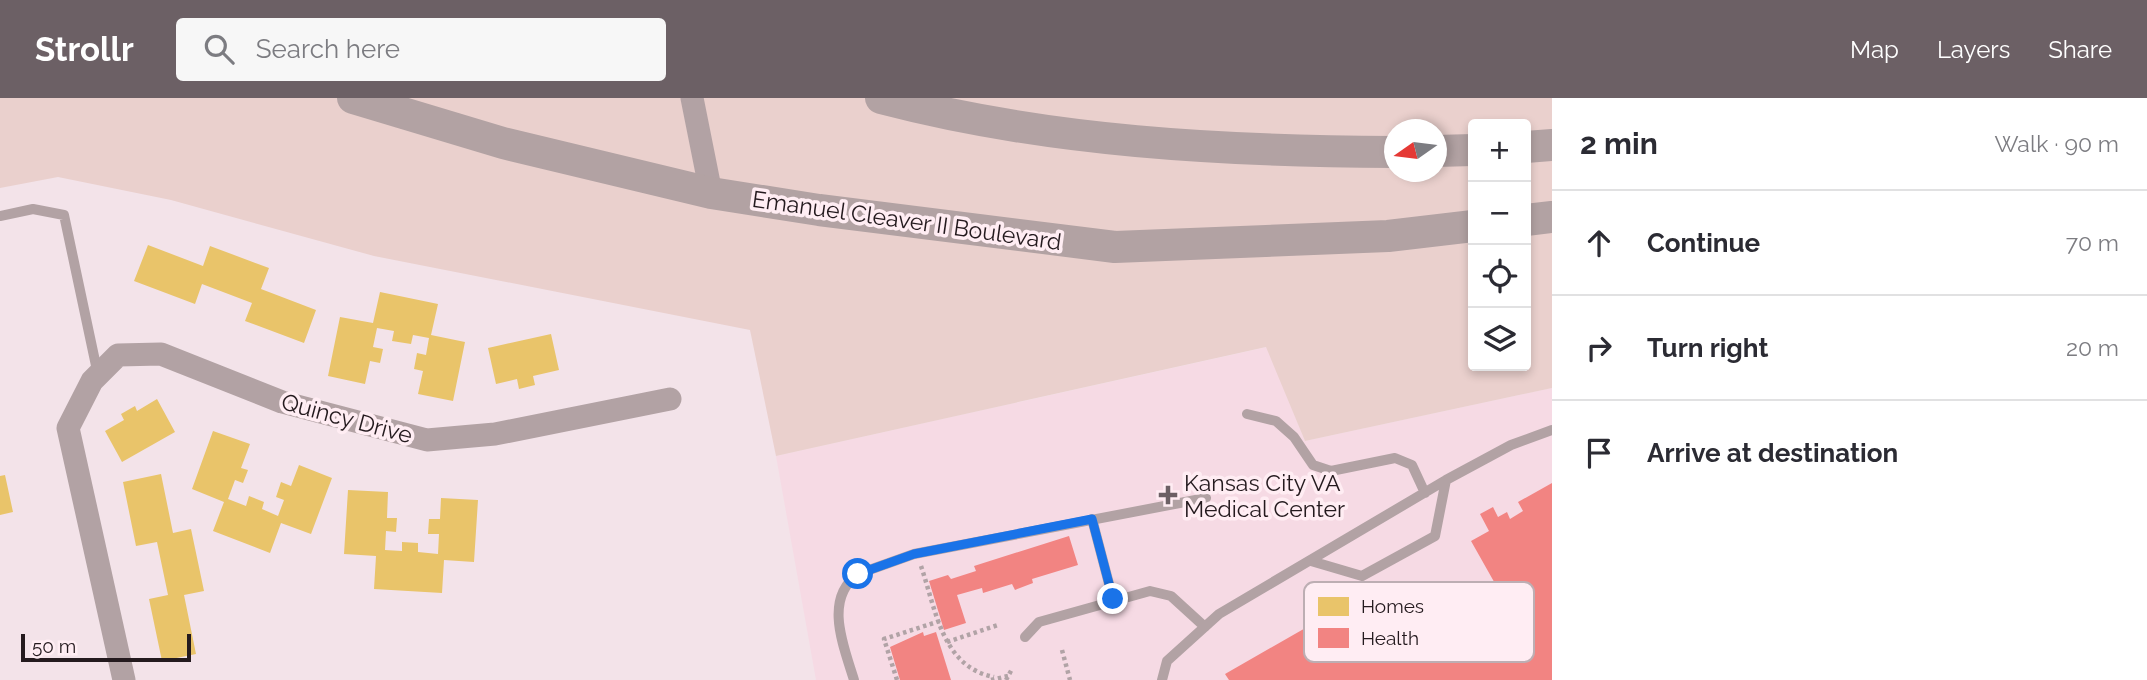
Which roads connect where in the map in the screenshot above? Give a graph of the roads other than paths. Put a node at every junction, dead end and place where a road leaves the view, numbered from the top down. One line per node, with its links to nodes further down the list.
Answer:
1 (353, 98): 9 (main road, Emanuel Cleaver II Boulevard)
2 (692, 98): 9 (street)
3 (881, 98): 8 (main road)
4 (1552, 145): 5 (main road)
5 (1531, 147)
6 (1468, 150): 7 (main road)
7 (1447, 151)
8 (1384, 152)
9 (711, 193): 13 (main road, Emanuel Cleaver II Boulevard)
10 (0, 216): 14 (lane)
11 (1552, 217): 12 (main road)
12 (1531, 219)
13 (1468, 227)
14 (98, 375): 15 (street, Quincy Drive); 26 (street, Quincy Drive)
15 (670, 399)
16 (1247, 414): 19 (lane)
17 (1552, 430): 18 (lane)
18 (1446, 480): 19 (lane); 22 (lane)
19 (1425, 492): 22 (lane)
20 (1206, 498): 21 (lane)
21 (1092, 519): 23 (lane); 27 (lane)
22 (1311, 562): 24 (lane)
23 (1113, 599): 24 (lane); 25 (lane)
24 (1205, 627): 28 (lane)
25 (1025, 637)
26 (124, 680)
27 (854, 680)
28 (1162, 680)

